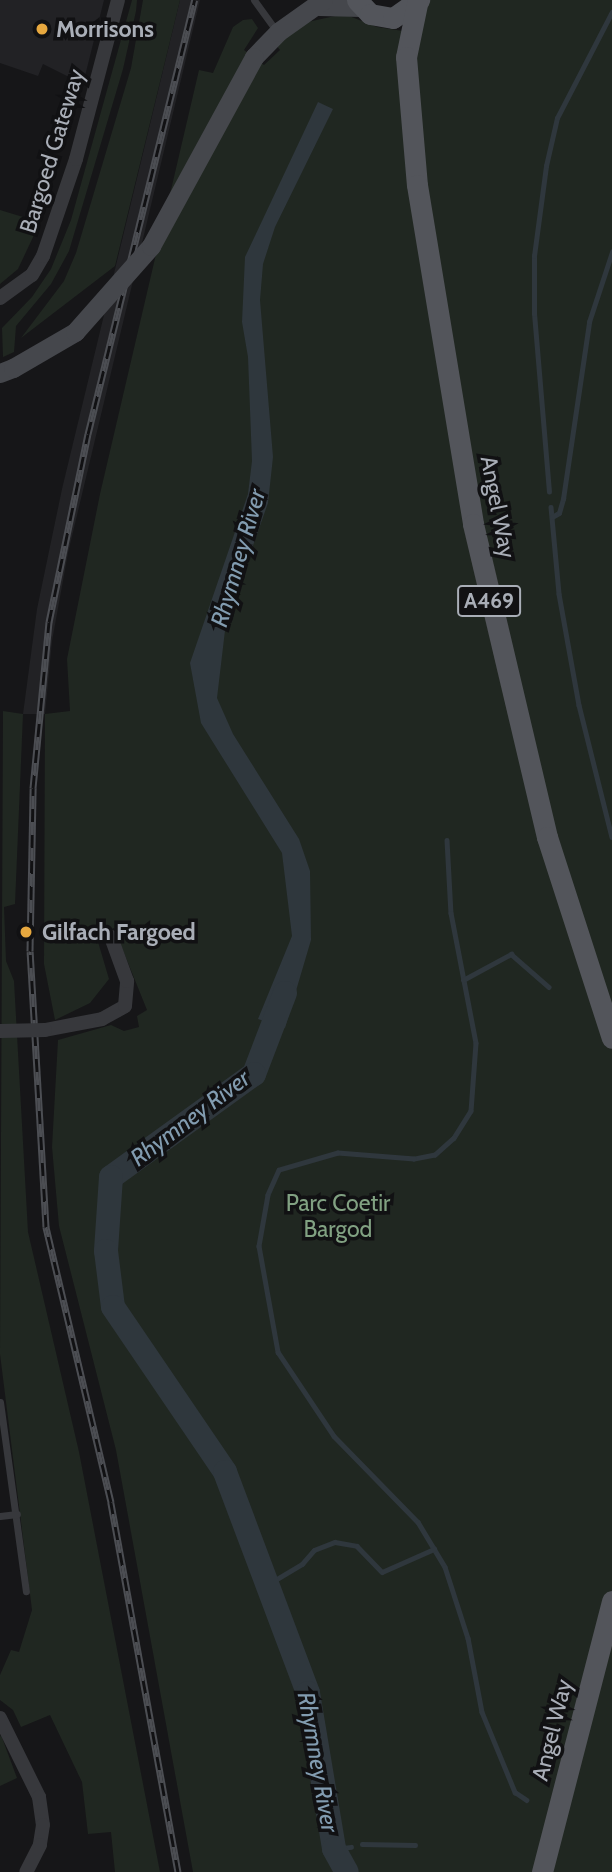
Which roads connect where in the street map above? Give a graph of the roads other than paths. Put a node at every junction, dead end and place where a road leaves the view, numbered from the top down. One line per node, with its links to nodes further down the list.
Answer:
1 (118, 0): 9 (street, Bargoed Gateway)
2 (254, 0): 7 (lane)
3 (418, 2): 6 (main road, A469); 8 (main road, Angel Way / A469)
4 (321, 3): 5 (street); 7 (street)
5 (359, 3): 6 (main road, A469)
6 (382, 18): 8 (main road, Angel Way / A469)
7 (278, 32): 10 (street, bridge)
8 (406, 57): 13 (main road, Angel Way / A469)
9 (0, 298)
10 (7, 370)
11 (111, 937): 12 (street, bridge)
12 (1, 1031)
13 (612, 1038)
14 (0, 1402): 15 (lane)
15 (17, 1514): 16 (lane); 17 (lane)
16 (0, 1516)
17 (26, 1591)
18 (612, 1601): 20 (main road, Angel Way)
19 (0, 1718): 21 (street)
20 (544, 1864)
21 (26, 1872)

